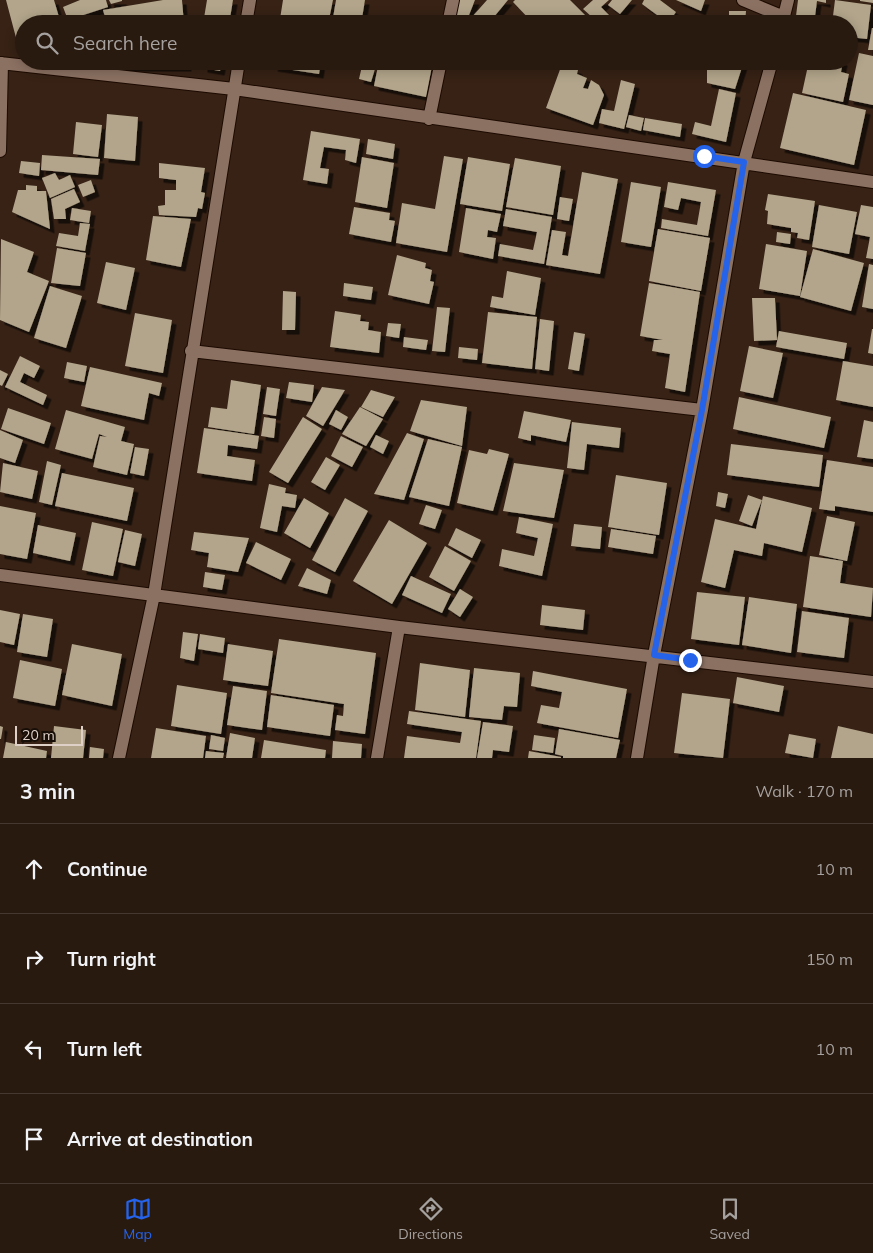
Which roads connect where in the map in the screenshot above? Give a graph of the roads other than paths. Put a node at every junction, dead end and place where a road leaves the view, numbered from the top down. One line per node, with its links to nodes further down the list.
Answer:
1 (250, 0): 5 (street)
2 (453, 0): 6 (street)
3 (743, 0): 7 (street)
4 (788, 0): 8 (street)
5 (248, 15)
6 (450, 15)
7 (773, 15)
8 (784, 15)
9 (1, 63): 10 (street); 17 (street)
10 (15, 65)
11 (64, 70): 15 (street)
12 (237, 70): 15 (street)
13 (439, 70): 16 (street)
14 (770, 70): 18 (street)
15 (234, 89): 16 (street); 20 (street)
16 (429, 119): 18 (street)
17 (0, 151)
18 (744, 162): 19 (street); 21 (street)
19 (873, 182)
20 (191, 351): 21 (street); 23 (street)
21 (702, 410): 25 (street)
22 (0, 575): 23 (street)
23 (154, 595): 24 (street); 27 (street)
24 (399, 627): 25 (street); 28 (street)
25 (654, 655): 26 (street); 29 (street)
26 (873, 682)
27 (120, 758)
28 (377, 758)
29 (637, 758)

